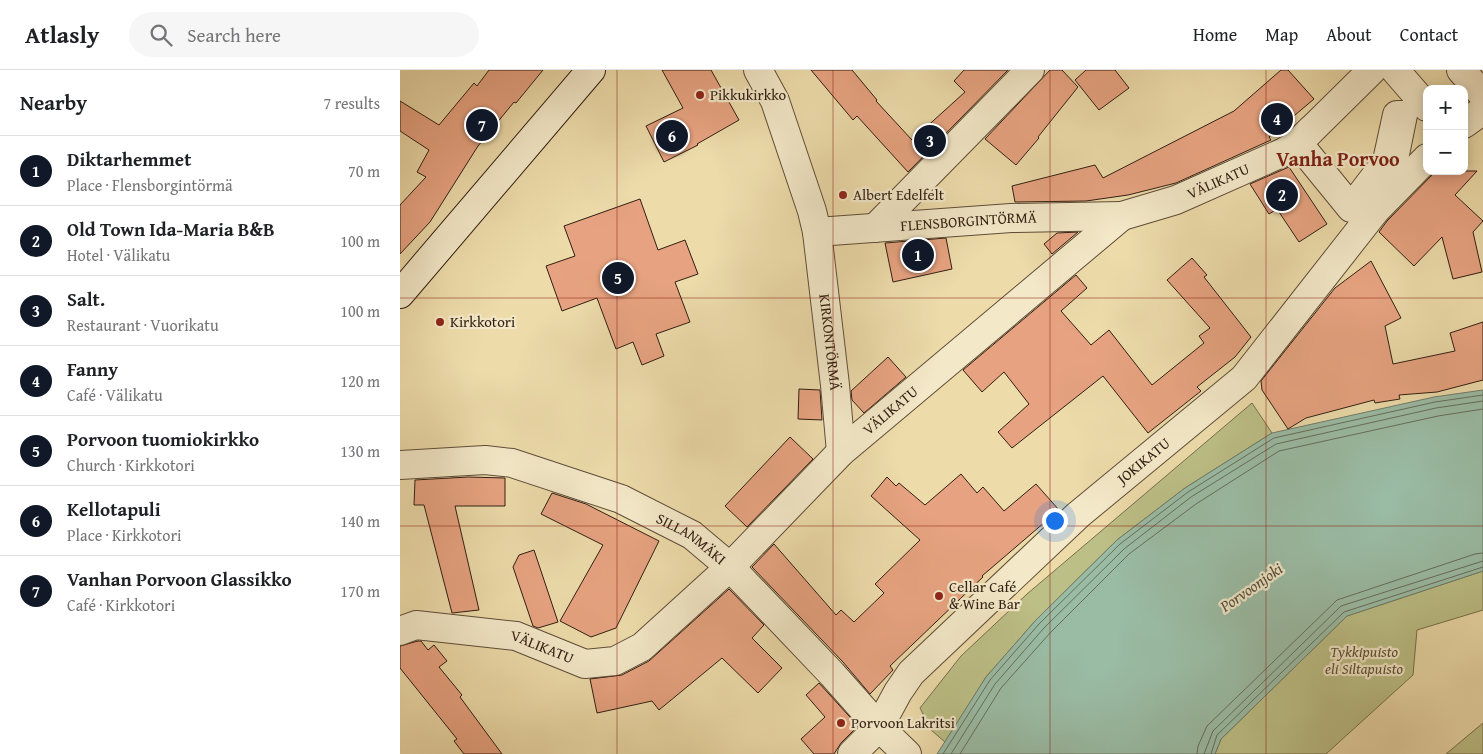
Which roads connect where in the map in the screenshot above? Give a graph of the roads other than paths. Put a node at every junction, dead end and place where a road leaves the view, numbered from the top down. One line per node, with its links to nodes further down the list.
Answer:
1 (591, 70): 17 (street)
2 (758, 70): 16 (street)
3 (1030, 70): 15 (street)
4 (1372, 70): 11 (street, VÄLIKATU)
5 (1395, 70): 8 (street)
6 (1461, 70): 7 (street)
7 (1483, 96)
8 (1423, 102)
9 (1483, 110): 10 (street)
10 (1468, 121)
11 (1298, 143): 13 (street, VÄLIKATU); 14 (street)
12 (1423, 162): 14 (street, JOKIKATU)
13 (1122, 216): 15 (street, FLENSBORGINTÖRMÄ); 18 (street, VÄLIKATU)
14 (1368, 221): 22 (street, JOKIKATU)
15 (875, 228): 16 (street, FLENSBORGINTÖRMÄ)
16 (817, 232): 18 (street, KIRKONTÖRMÄ)
17 (400, 294)
18 (841, 452): 20 (street, VÄLIKATU)
19 (400, 465): 20 (street, SILLANMÄKI)
20 (730, 567): 21 (street, VÄLIKATU); 22 (street, SILLANMÄKI)
21 (400, 632)
22 (879, 727): 23 (street, JOKIKATU); 24 (street, SILLANMÄKI)
23 (852, 754)
24 (907, 754)

